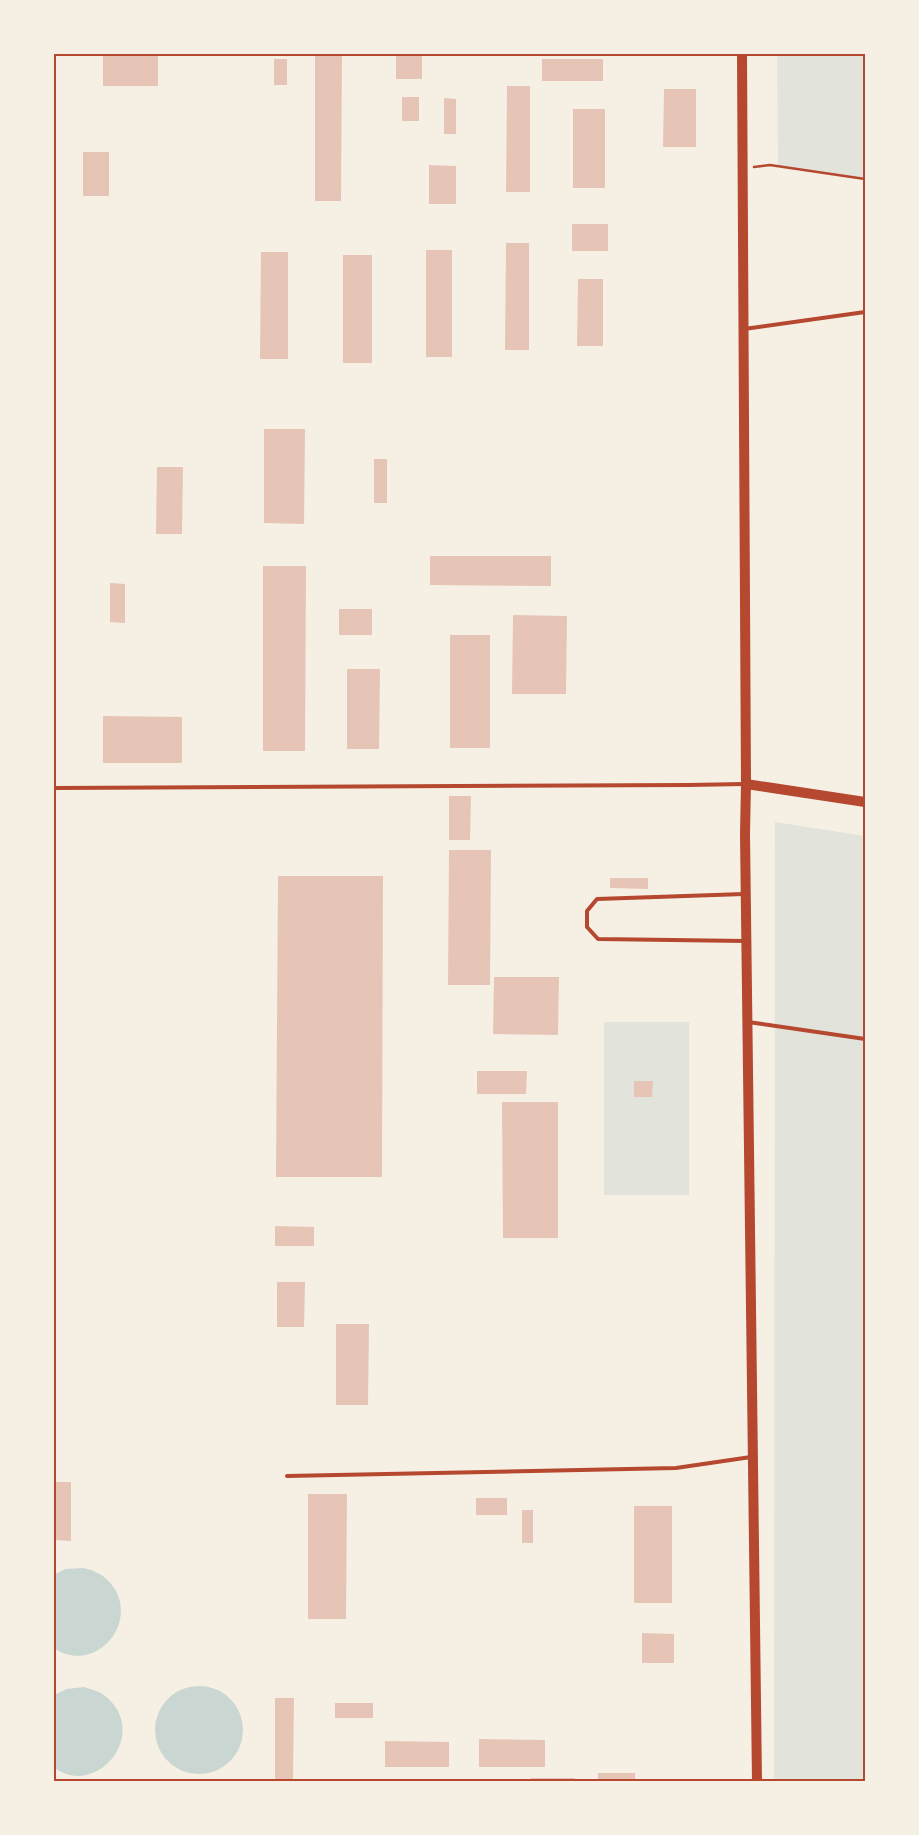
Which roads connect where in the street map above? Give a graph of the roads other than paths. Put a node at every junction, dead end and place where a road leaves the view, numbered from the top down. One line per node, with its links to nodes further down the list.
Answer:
1 (742, 54): 3 (main road)
2 (865, 312): 3 (lane)
3 (743, 329): 4 (main road)
4 (746, 784): 5 (lane); 6 (main road); 7 (main road)
5 (54, 788)
6 (865, 802)
7 (746, 894): 8 (main road); 8 (lane)
8 (746, 941): 9 (main road)
9 (748, 1022): 10 (lane); 11 (main road)
10 (865, 1039)
11 (753, 1457): 12 (lane); 13 (main road)
12 (287, 1476)
13 (757, 1781)

